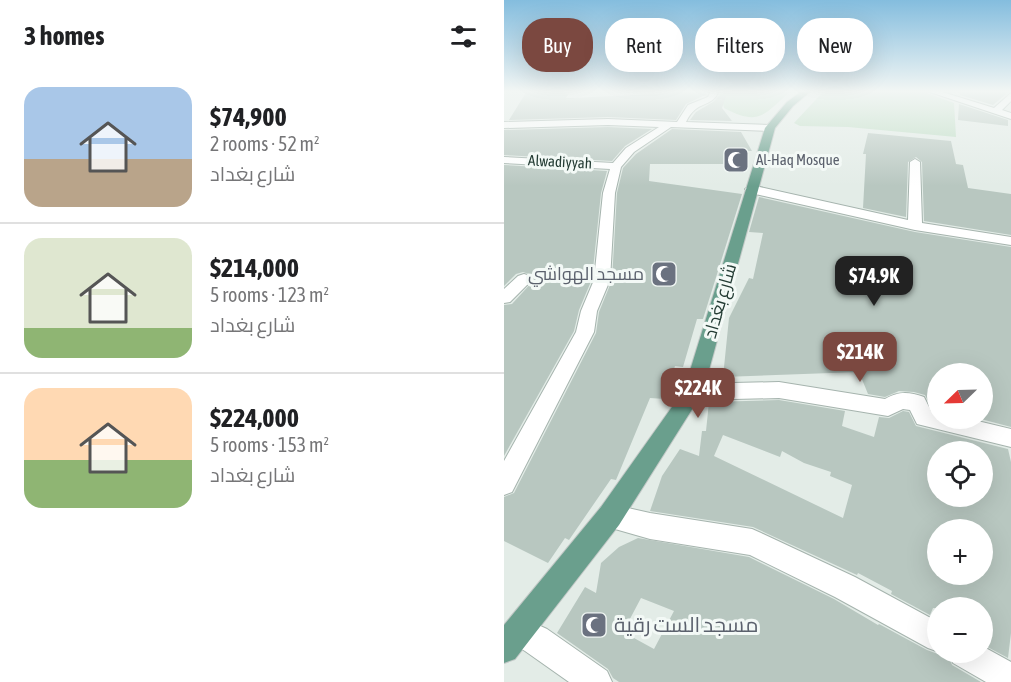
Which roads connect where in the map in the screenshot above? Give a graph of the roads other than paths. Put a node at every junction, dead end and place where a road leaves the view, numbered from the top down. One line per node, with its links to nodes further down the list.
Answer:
1 (579, 123): 4 (street)
2 (626, 123): 5 (street)
3 (775, 123): 6 (main road, شارع بغداد)
4 (504, 125)
5 (674, 125): 6 (street); 9 (street)
6 (770, 128): 10 (main road, شارع بغداد)
7 (504, 159): 9 (street, Alwadiyyah)
8 (915, 162): 11 (street)
9 (616, 166): 17 (street)
10 (751, 189): 11 (street); 15 (main road, شارع بغداد)
11 (915, 226): 12 (street)
12 (1011, 241)
13 (524, 279): 14 (street)
14 (504, 298)
15 (693, 392): 16 (street); 18 (main road, شارع بغداد)
16 (1011, 438)
17 (504, 484)
18 (610, 516): 19 (street); 20 (main road, شارع بغداد)
19 (927, 632)
20 (511, 639): 23 (street)
21 (983, 663): 22 (street)
22 (1011, 679)
23 (596, 682)

